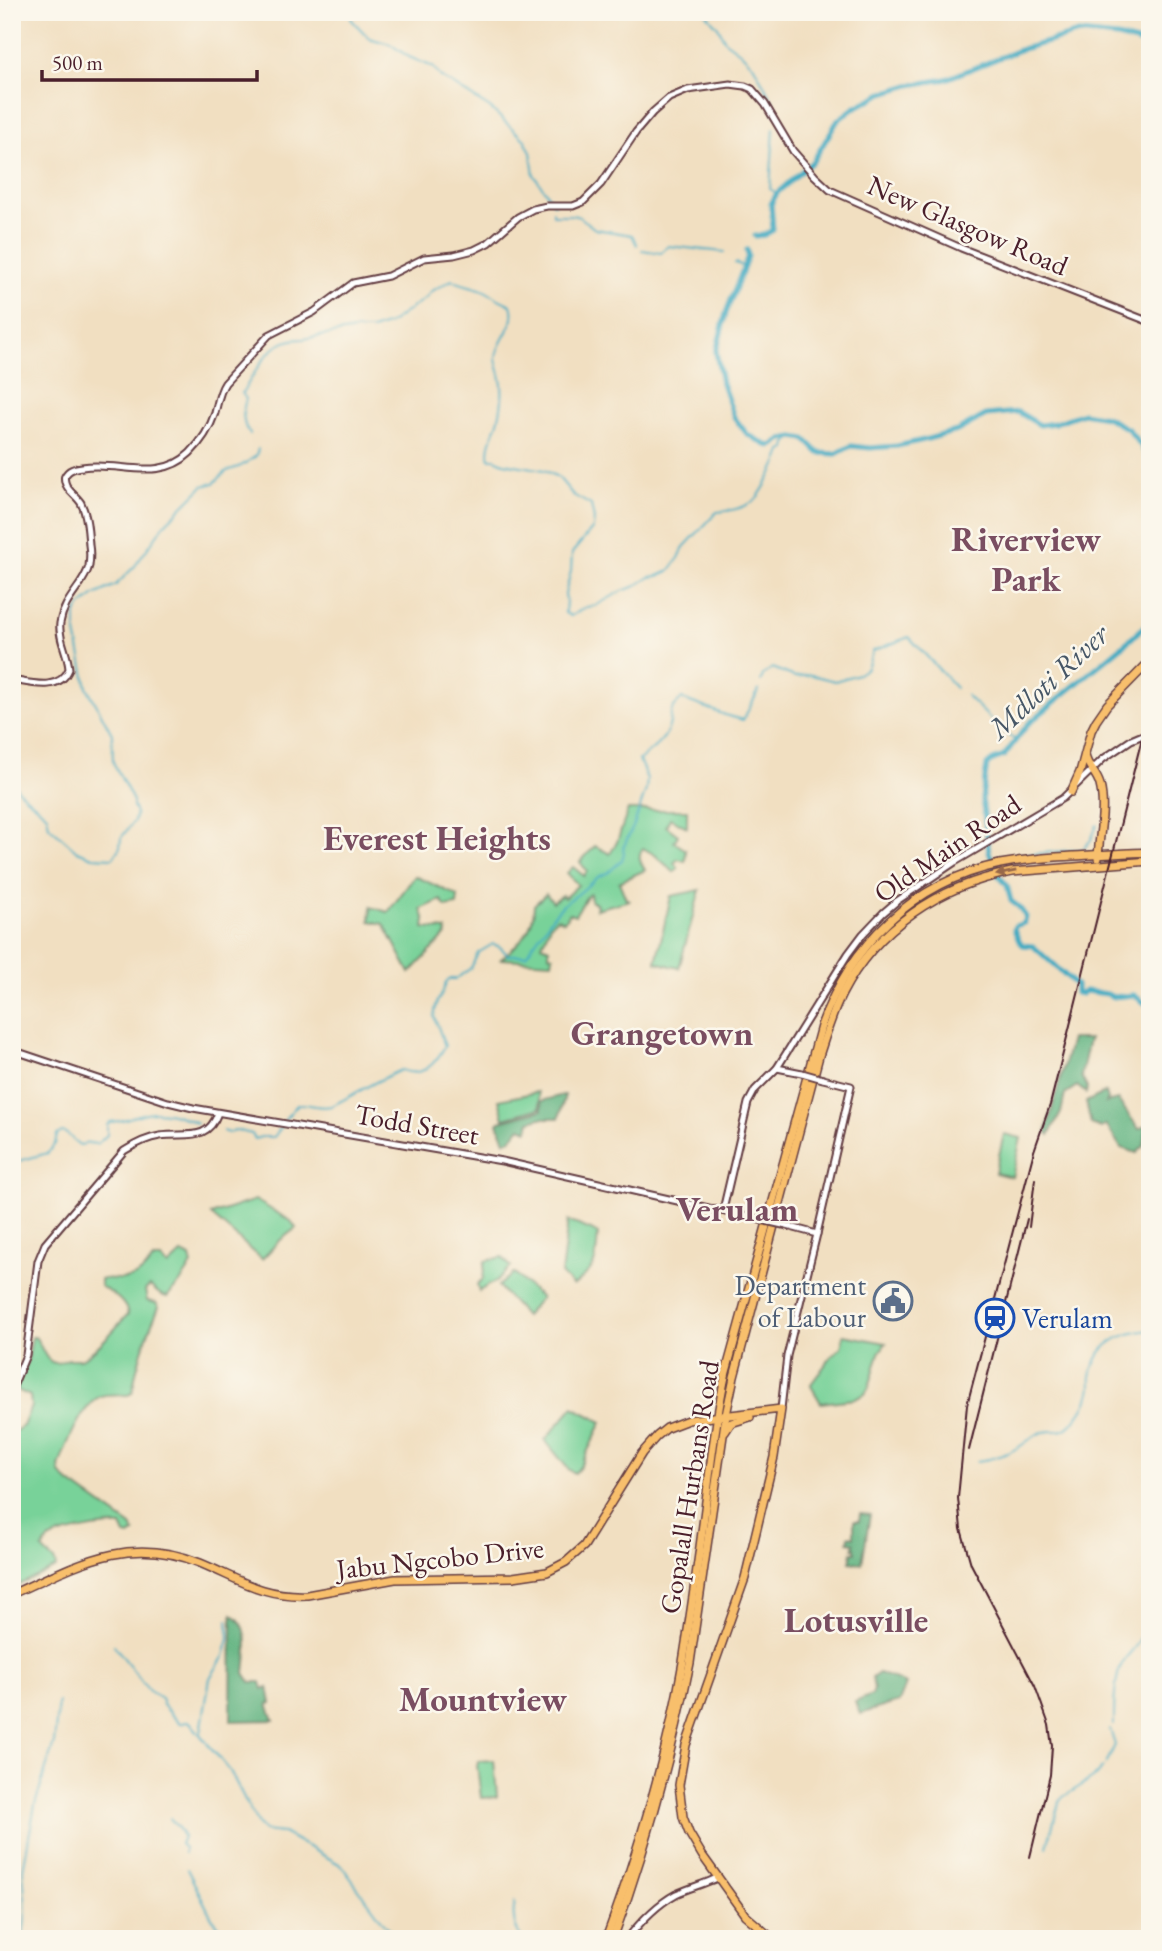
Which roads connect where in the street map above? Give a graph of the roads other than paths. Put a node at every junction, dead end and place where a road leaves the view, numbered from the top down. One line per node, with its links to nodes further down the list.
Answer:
1 (1150, 322): 3 (street, New Glasgow Road)
2 (1150, 661): 5 (main road)
3 (12, 680)
4 (1150, 732): 6 (street, Old Main Road)
5 (1085, 754): 6 (main road); 7 (main road)
6 (1092, 770): 7 (street, Old Main Road); 8 (main road)
7 (1071, 792): 16 (street, Old Main Road)
8 (1100, 836): 10 (main road); 11 (main road); 12 (main road)
9 (1150, 852): 10 (main road, Gopalall Hurbans Road)
10 (1120, 854): 11 (main road, Gopalall Hurbans Road)
11 (1098, 855): 12 (main road, Gopalall Hurbans Road); 14 (main road)
12 (1076, 857): 24 (main road, Gopalall Hurbans Road)
13 (1150, 862): 14 (main road, Gopalall Hurbans Road)
14 (1098, 865): 23 (main road, Gopalall Hurbans Road, one-way to 23)
15 (12, 1050): 19 (street, Todd Street)
16 (778, 1068): 17 (street, Old Main Road); 21 (street, bridge)
17 (747, 1107): 18 (street); 20 (street)
18 (738, 1110)
19 (218, 1112): 20 (street, Todd Street); 22 (street)
20 (723, 1210): 21 (street, Todd Street, bridge)
21 (817, 1234): 25 (street)
22 (12, 1389)
23 (729, 1401): 26 (main road); 28 (main road, Gopalall Hurbans Road)
24 (720, 1402): 29 (main road, Gopalall Hurbans Road); 30 (main road)
25 (781, 1411): 26 (main road, Jabu Ngcobo Drive); 27 (main road, Jabu Ngcobo Drive); 32 (main road)
26 (749, 1415): 27 (main road, Jabu Ngcobo Drive); 28 (main road, Jabu Ngcobo Drive); 35 (main road)
27 (765, 1415): 32 (main road)
28 (726, 1417): 29 (main road, Jabu Ngcobo Drive); 35 (main road, Gopalall Hurbans Road)
29 (717, 1418): 30 (main road, Jabu Ngcobo Drive); 31 (main road, Jabu Ngcobo Drive); 33 (main road, Gopalall Hurbans Road)
30 (688, 1420): 34 (main road, Jabu Ngcobo Drive)
31 (703, 1421): 33 (main road); 34 (main road, Jabu Ngcobo Drive)
32 (779, 1430): 37 (main road)
33 (714, 1437): 38 (main road, Gopalall Hurbans Road)
34 (655, 1439): 36 (main road, Jabu Ngcobo Drive)
35 (721, 1449): 39 (main road, Gopalall Hurbans Road)
36 (12, 1594)
37 (717, 1878): 40 (street); 41 (main road)
38 (606, 1939)
39 (613, 1939)
40 (628, 1939)
41 (773, 1939)

